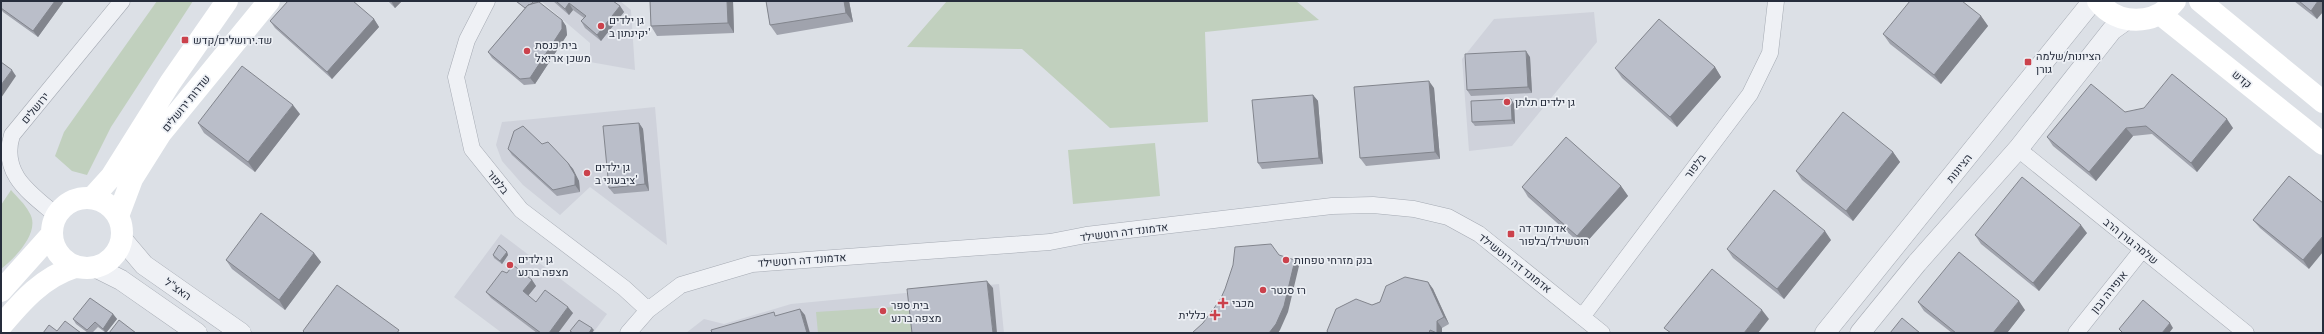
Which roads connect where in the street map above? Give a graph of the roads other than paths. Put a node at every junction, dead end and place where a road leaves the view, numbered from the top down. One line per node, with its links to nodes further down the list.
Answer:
1 (122, 1): 16 (street, ירושלים)
2 (226, 1): 14 (main road, שדרות ירושלים)
3 (269, 1): 15 (main road, שדרות ירושלים)
4 (487, 1): 22 (street, בלפור)
5 (1776, 1): 23 (street, בלפור)
6 (2091, 1): 29 (street, הציונות)
7 (2098, 1): 10 (main road)
8 (2200, 1): 11 (main road)
9 (2168, 8): 10 (main road); 12 (main road, קדש)
10 (2126, 20): 13 (street)
11 (2323, 102)
12 (2323, 144)
13 (2018, 149): 18 (street, שלמה גורן הרב); 30 (street)
14 (92, 198): 15 (main road); 16 (main road)
15 (118, 216): 17 (main road)
16 (54, 225): 19 (main road); 21 (main road)
17 (122, 239): 20 (main road); 26 (street, האצ"ל)
18 (2142, 250): 31 (street, אופירה נבון); 32 (street, שלמה גורן הרב)
19 (75, 267): 20 (main road); 24 (main road)
20 (96, 268): 25 (street)
21 (1, 291)
22 (648, 310): 23 (street, אדמונד דה רוטשילד); 27 (street, אדמונד דה רוטשילד)
23 (1582, 317): 28 (street, אדמונד דה רוטשילד)
24 (1, 326)
25 (197, 333)
26 (241, 333)
27 (628, 333)
28 (1602, 333)
29 (1825, 333)
30 (1860, 333)
31 (2076, 333)
32 (2246, 333)

